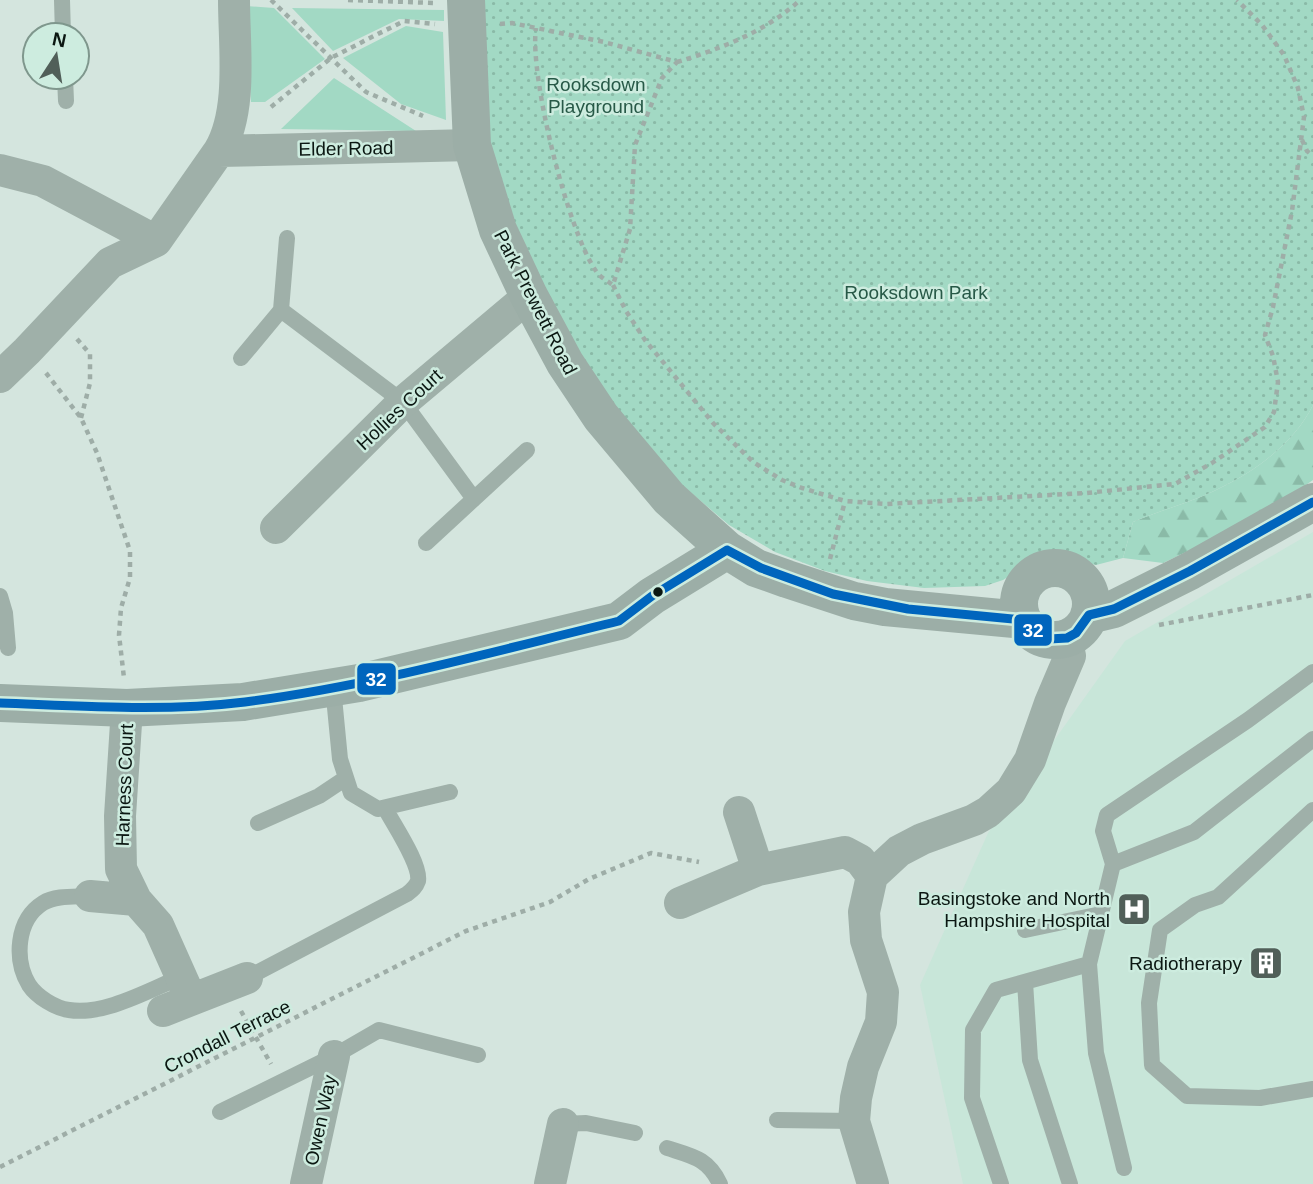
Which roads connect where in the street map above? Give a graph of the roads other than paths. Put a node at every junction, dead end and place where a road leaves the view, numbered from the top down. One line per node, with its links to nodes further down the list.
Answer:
1 (62, 0): 4 (lane)
2 (234, 0): 8 (street)
3 (458, 9): 7 (street, Park Prewett Road)
4 (63, 21)
5 (66, 91): 6 (lane)
6 (66, 101)
7 (472, 145): 8 (street, Elder Road); 12 (street, Park Prewett Road)
8 (219, 151): 11 (street)
9 (0, 170): 11 (street)
10 (287, 238): 13 (lane)
11 (156, 242): 15 (street)
12 (529, 296): 16 (street, Hollies Court); 22 (street, Park Prewett Road)
13 (281, 310): 14 (lane); 16 (lane)
14 (241, 358)
15 (0, 377)
16 (403, 402): 18 (lane); 20 (street, Hollies Court)
17 (527, 450): 18 (lane)
18 (474, 499): 21 (lane)
19 (1313, 502): 24 (street)
20 (275, 528)
21 (426, 543)
22 (727, 550): 24 (street, Park Prewett Road); 27 (street)
23 (0, 596): 25 (lane)
24 (1054, 615): 39 (street)
25 (8, 648)
26 (1313, 672): 37 (lane)
27 (333, 687): 29 (street); 31 (lane)
28 (8, 696): 29 (street)
29 (127, 708): 41 (street, Harness Court)
30 (1313, 739): 37 (lane)
31 (346, 778): 33 (lane); 36 (lane)
32 (450, 792): 33 (lane)
33 (385, 808): 46 (lane)
34 (1313, 810): 51 (lane)
35 (738, 812): 38 (street)
36 (258, 822)
37 (1113, 864): 43 (lane)
38 (758, 870): 39 (street); 42 (street)
39 (872, 876): 54 (street)
40 (90, 896): 41 (street); 48 (lane)
41 (136, 900): 48 (street, Harness Court)
42 (680, 903)
43 (1101, 914): 44 (lane); 45 (lane)
44 (1025, 930)
45 (1089, 964): 47 (lane); 58 (lane)
46 (237, 982): 48 (street)
47 (1025, 982): 63 (lane); 64 (lane)
48 (178, 996)
49 (478, 1055): 50 (lane)
50 (334, 1056): 52 (lane); 59 (street, Owen Way)
51 (1313, 1089)
52 (220, 1112)
53 (777, 1120): 54 (lane)
54 (854, 1121): 62 (street)
55 (563, 1124): 56 (lane); 60 (street)
56 (635, 1133)
57 (667, 1148): 61 (lane)
58 (1124, 1168)
59 (306, 1184)
60 (550, 1184)
61 (720, 1184)
62 (873, 1184)
63 (1001, 1184)
64 (1070, 1184)

